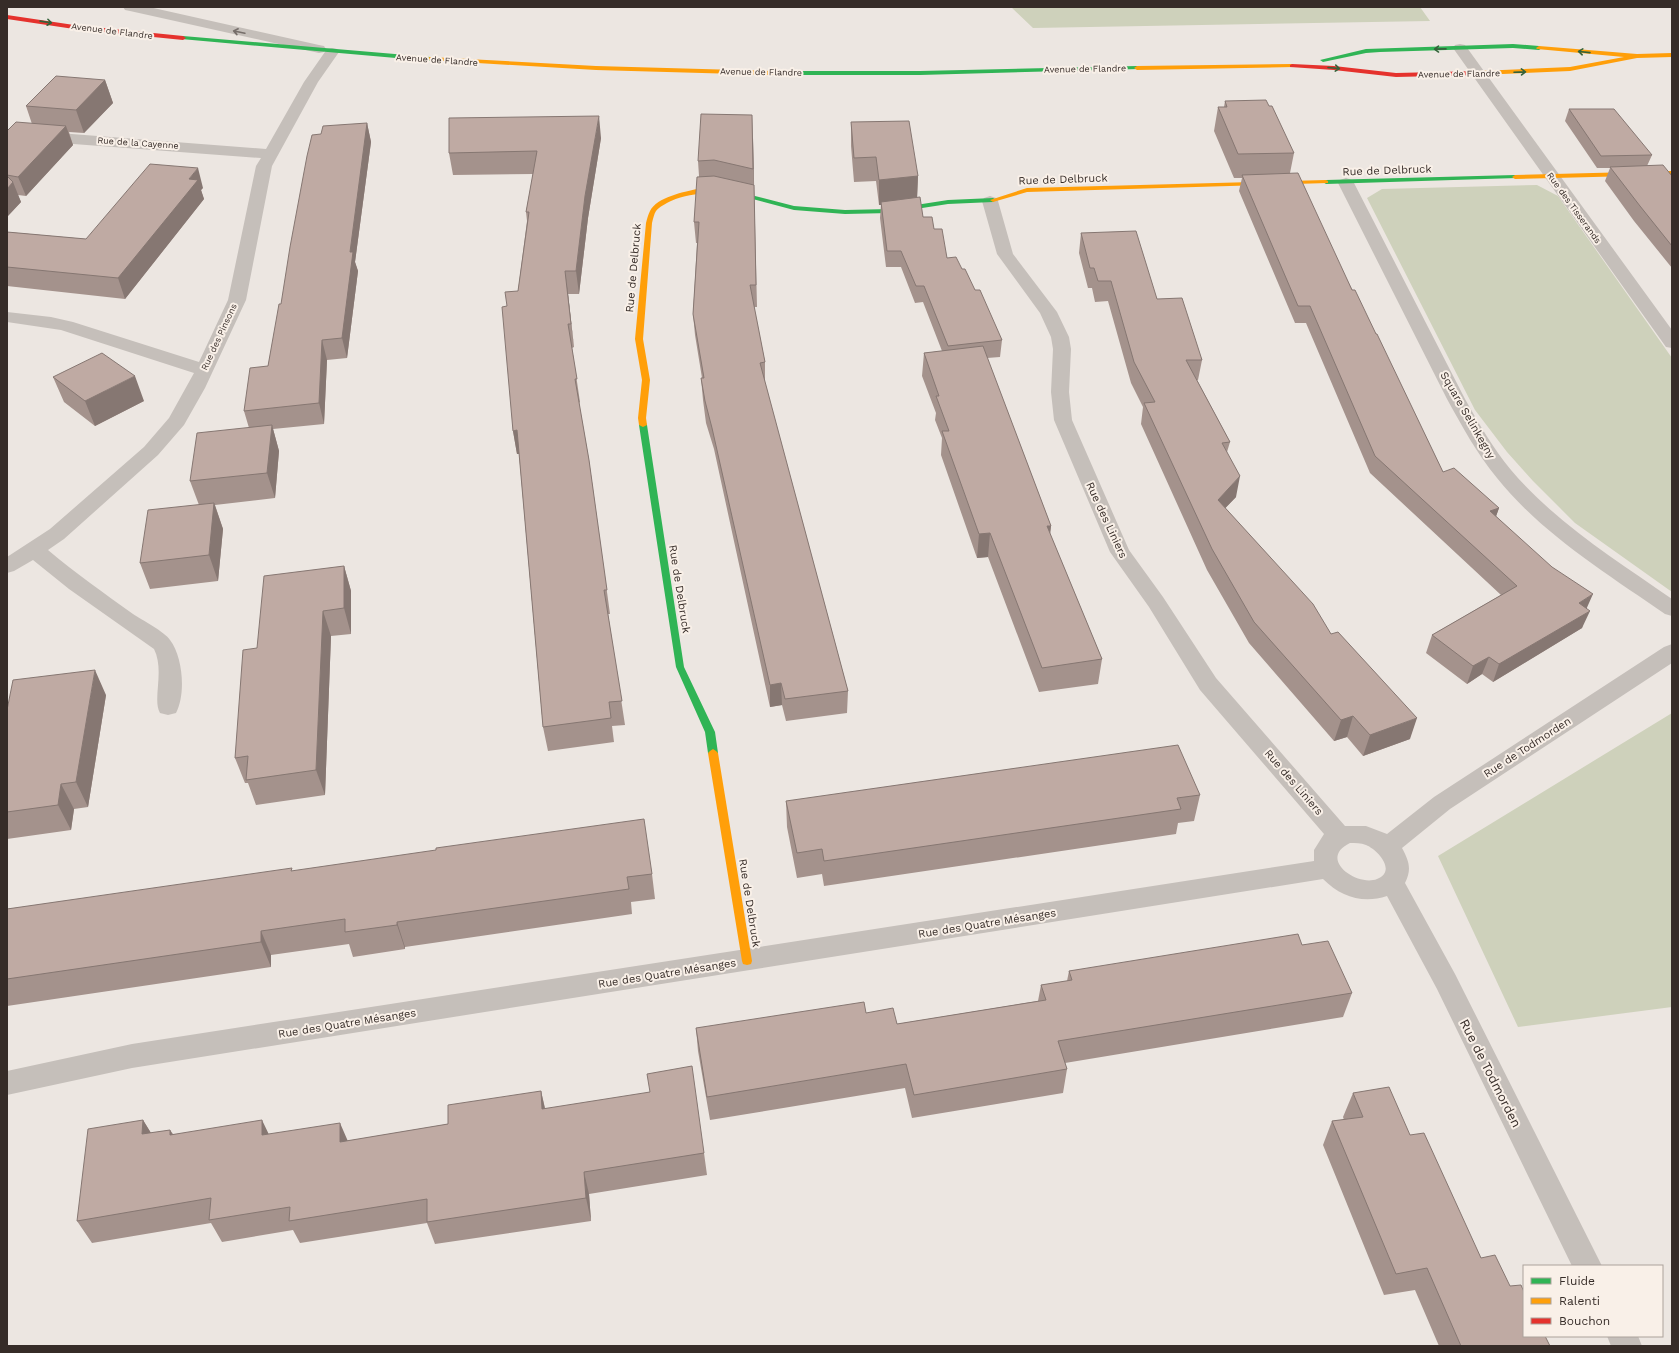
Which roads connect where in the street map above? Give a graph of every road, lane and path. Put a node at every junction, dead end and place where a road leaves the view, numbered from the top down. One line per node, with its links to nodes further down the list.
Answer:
1 (130, 7): 6 (street, one-way to 1)
2 (7, 16): 4 (main road, Avenue de Flandre, one-way to 4)
3 (93, 19): 4 (main road, Avenue de Flandre)
4 (241, 43): 6 (main road, Avenue de Flandre)
5 (1460, 48): 8 (main road, Avenue de Flandre, one-way to 5); 9 (main road, Avenue de Flandre, one-way to 9); 10 (street, Rue des Tisserands)
6 (332, 52): 9 (main road, Avenue de Flandre); 12 (street, Rue des Pinsons)
7 (1672, 55): 8 (main road, Avenue de Flandre)
8 (1637, 56): 10 (main road, Avenue de Flandre, one-way to 8)
9 (1281, 65): 10 (main road, Avenue de Flandre, one-way to 10)
10 (1476, 73): 14 (street, Rue des Tisserands)
11 (7, 134): 12 (street, Rue de la Cayenne)
12 (270, 154): 19 (street, Rue des Pinsons)
13 (1672, 173): 14 (main road, Rue de Delbruck)
14 (1551, 177): 15 (main road, Rue de Delbruck); 18 (street, Rue des Tisserands)
15 (1346, 183): 16 (main road, Rue de Delbruck); 22 (street, Square Selinkegny)
16 (990, 201): 25 (street, Rue des Liniers); 29 (main road, Rue de Delbruck)
17 (7, 317): 19 (street)
18 (1672, 343)
19 (204, 370): 20 (street, Rue des Pinsons)
20 (34, 550): 21 (street, Rue des Pinsons); 24 (street)
21 (7, 566)
22 (1672, 609)
23 (1672, 652): 26 (street, Rue de Todmorden)
24 (168, 708)
25 (1340, 836): 26 (street); 27 (street)
26 (1387, 847): 28 (street)
27 (1328, 869): 28 (street); 29 (street, Rue des Quatre Mésanges)
28 (1392, 882): 31 (street, Rue de Todmorden)
29 (747, 961): 30 (street, Rue des Quatre Mésanges)
30 (7, 1083)
31 (1587, 1265)
32 (1622, 1337): 33 (street)
33 (1627, 1346)

